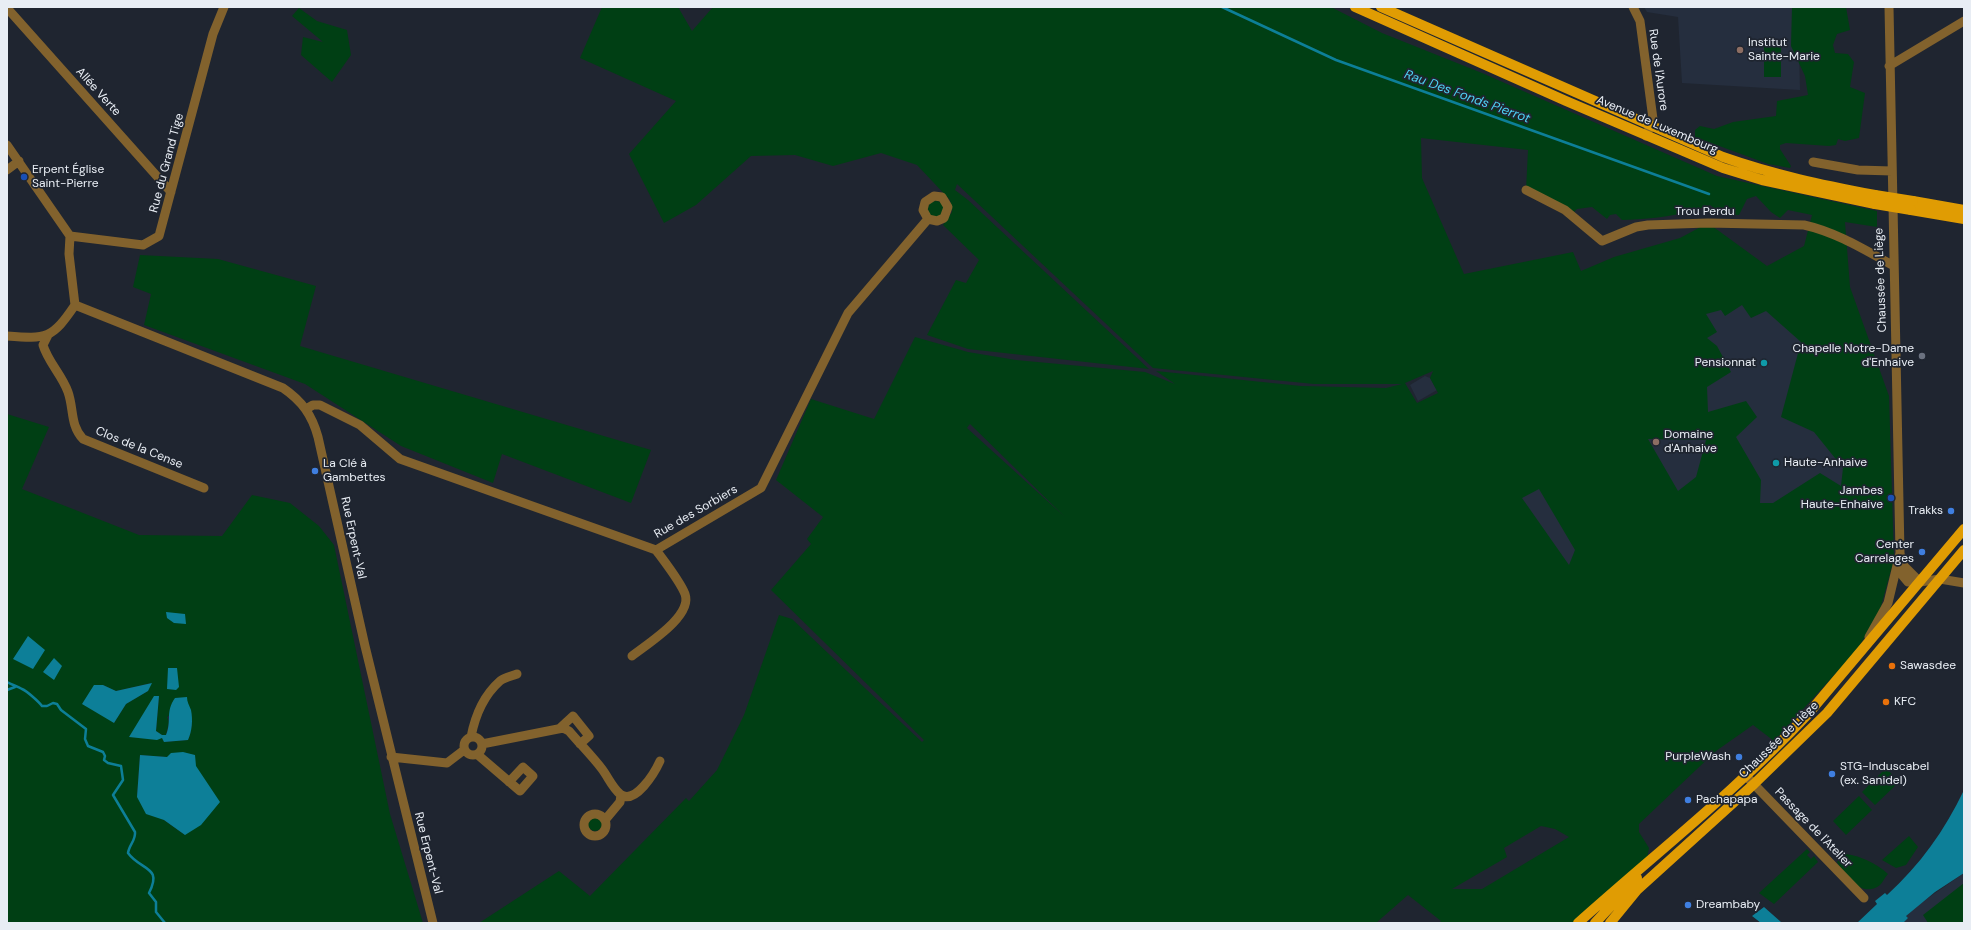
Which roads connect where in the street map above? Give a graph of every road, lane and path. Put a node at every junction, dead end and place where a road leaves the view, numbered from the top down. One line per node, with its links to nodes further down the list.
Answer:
1 (224, 7): 17 (street, Rue du Grand Tige)
2 (1355, 7): 10 (main road, Avenue de Luxembourg)
3 (1381, 7): 9 (main road, Avenue de Luxembourg)
4 (1633, 7): 9 (street, Rue de l'Aurore)
5 (1889, 7): 8 (street, Chaussée de Liège)
6 (7, 8): 17 (street, Allée Verte)
7 (1964, 21): 8 (street)
8 (1889, 66): 15 (street, Chaussée de Liège)
9 (1651, 126): 10 (street, Rue de l'Aurore); 18 (main road, Avenue de Luxembourg)
10 (1646, 136): 18 (main road, Avenue de Luxembourg)
11 (7, 145): 12 (street)
12 (19, 161): 14 (street); 23 (street)
13 (1812, 162): 15 (street)
14 (7, 170)
15 (1892, 171): 24 (street, Chaussée de Liège)
16 (1526, 190): 24 (street, Trou Perdu)
17 (171, 192): 23 (street, Rue du Grand Tige)
18 (1875, 200): 19 (main road, Avenue de Luxembourg, bridge)
19 (1912, 206): 20 (main road, Avenue de Luxembourg); 22 (main road, Avenue de Luxembourg)
20 (1964, 210)
21 (928, 219): 31 (street, Rue des Sorbiers)
22 (1964, 219)
23 (70, 236): 25 (street)
24 (1894, 266): 33 (street, Chaussée de Liège)
25 (75, 305): 26 (street); 28 (street, Rue Erpent-Val)
26 (48, 335): 27 (street); 29 (street, Clos de la Cense)
27 (7, 336)
28 (306, 409): 31 (street, Rue des Sorbiers); 47 (street, Rue Erpent-Val)
29 (204, 488)
30 (1964, 529): 36 (main road)
31 (656, 550): 39 (street)
32 (1964, 550): 35 (main road, Chaussée de Liège)
33 (1900, 553): 34 (street, Chaussée de Liège); 36 (street, Chaussée de Liège)
34 (1897, 565): 36 (street); 38 (street, Chaussée de Liège)
35 (1940, 579): 36 (street); 37 (street); 51 (main road, Chaussée de Liège)
36 (1920, 582): 38 (main road)
37 (1964, 583)
38 (1862, 651): 49 (main road, Chaussée de Liège)
39 (632, 656)
40 (517, 674): 42 (street)
41 (560, 728): 43 (street); 44 (street); 44 (street)
42 (471, 737): 43 (street); 45 (street)
43 (482, 744): 46 (street)
44 (580, 744): 52 (street)
45 (464, 750): 46 (street); 47 (street)
46 (478, 755): 50 (street)
47 (391, 757): 56 (street, Rue Erpent-Val)
48 (660, 761): 52 (street)
49 (1746, 776): 51 (street, Passage de l'Atelier); 54 (main road, Chaussée de Liège)
50 (509, 782)
51 (1754, 784): 55 (street, Passage de l'Atelier); 59 (main road, Chaussée de Liège)
52 (621, 795): 53 (street)
53 (605, 820)
54 (1676, 837): 57 (main road, Chaussée de Liège); 58 (main road)
55 (1864, 898)
56 (433, 923)
57 (1578, 923)
58 (1595, 923)
59 (1610, 923)

